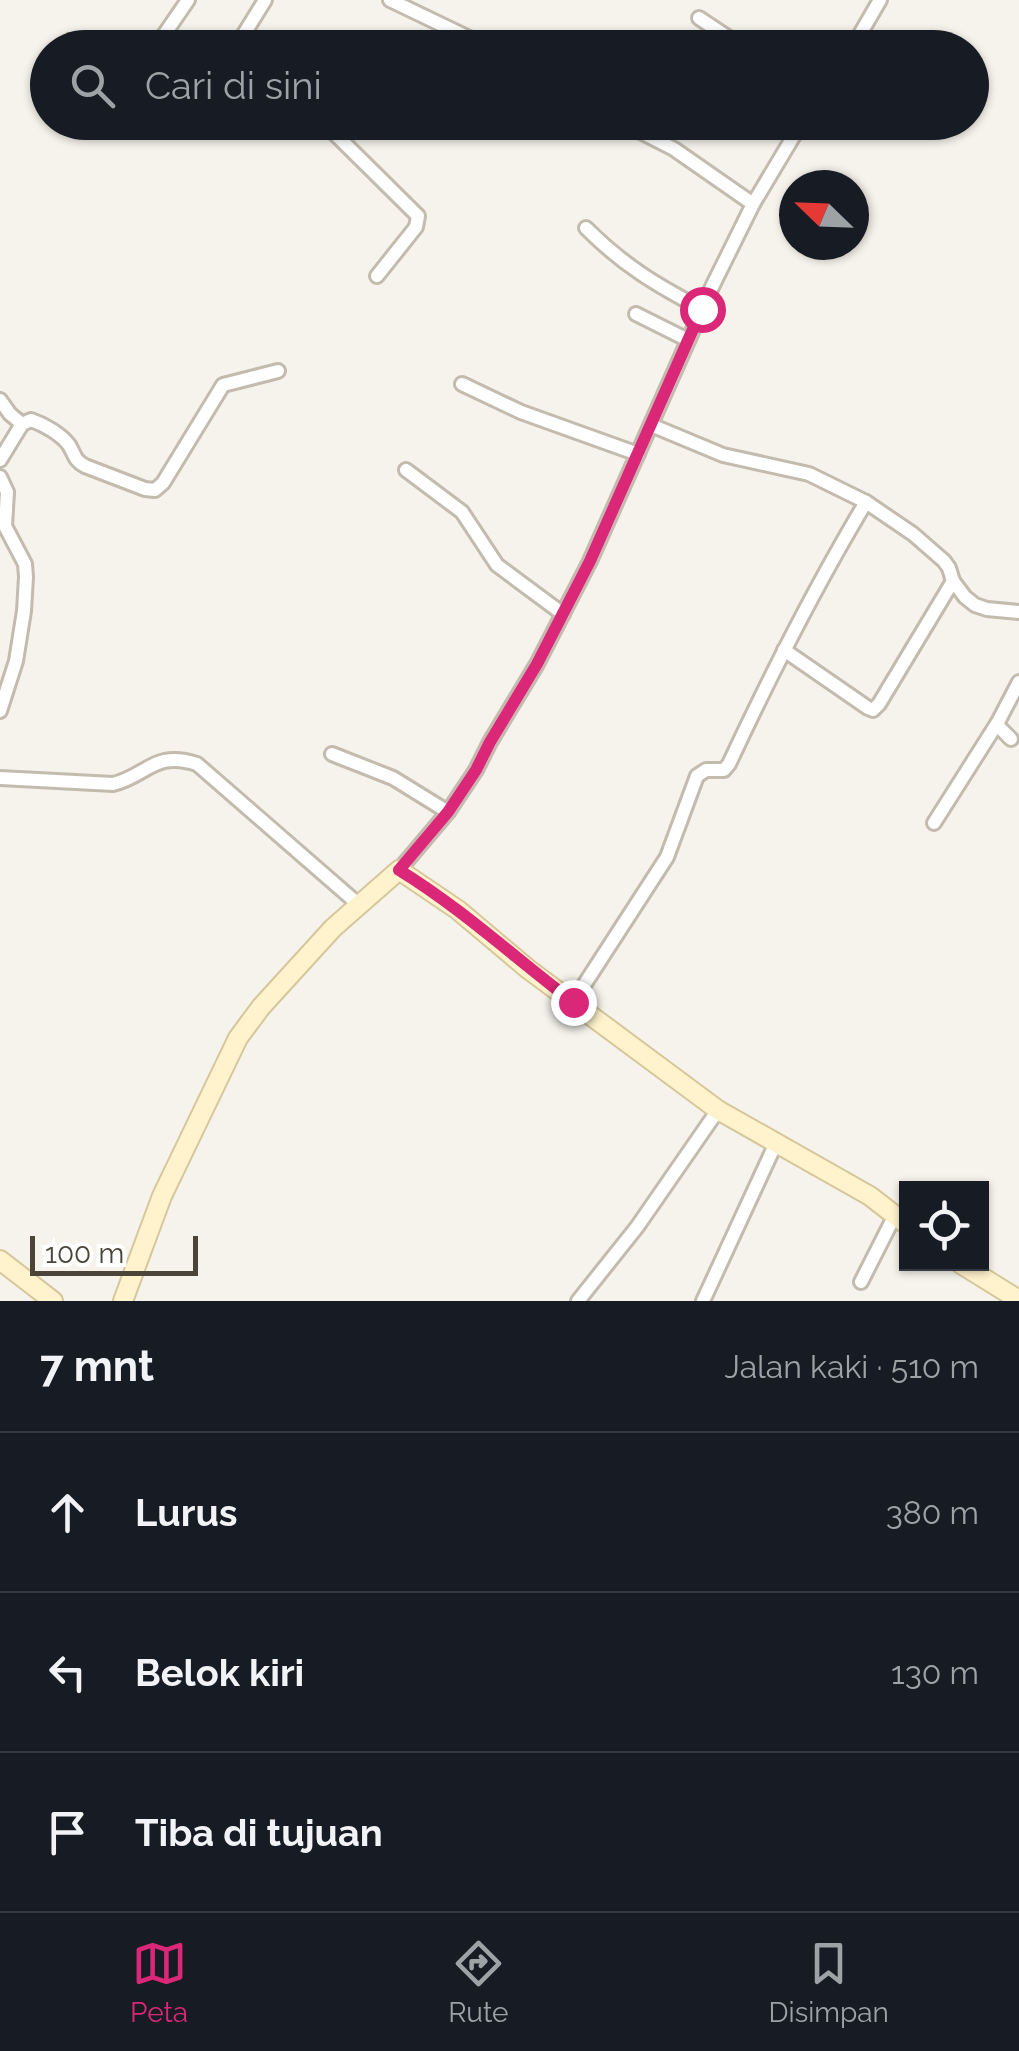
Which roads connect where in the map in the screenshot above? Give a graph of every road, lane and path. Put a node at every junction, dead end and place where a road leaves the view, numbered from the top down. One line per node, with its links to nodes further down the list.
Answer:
1 (188, 0): 6 (street)
2 (265, 0): 7 (street)
3 (390, 0): 8 (street)
4 (880, 0): 10 (street)
5 (699, 18): 9 (street)
6 (167, 30)
7 (246, 30)
8 (452, 30)
9 (717, 30)
10 (862, 30)
11 (341, 140): 16 (street)
12 (657, 140): 14 (street)
13 (791, 140): 14 (street)
14 (754, 204): 17 (street)
15 (586, 228): 17 (street)
16 (377, 276)
17 (702, 309): 19 (street)
18 (636, 314): 19 (street)
19 (688, 340): 24 (street)
20 (278, 371): 23 (street)
21 (462, 384): 25 (street)
22 (0, 400): 23 (street)
23 (22, 424): 26 (street)
24 (650, 425): 25 (street); 29 (street)
25 (638, 454): 32 (street)
26 (0, 460)
27 (406, 470): 32 (street)
28 (0, 477): 35 (street)
29 (866, 502): 30 (street); 33 (street)
30 (953, 582): 31 (street); 33 (street)
31 (1019, 612)
32 (564, 614): 40 (street)
33 (784, 650): 44 (street)
34 (1019, 682): 36 (street)
35 (0, 711)
36 (998, 722): 37 (street); 41 (street)
37 (1010, 739)
38 (332, 754): 40 (street)
39 (0, 778): 43 (street)
40 (448, 812): 42 (street)
41 (934, 823)
42 (399, 870): 43 (street); 44 (street)
43 (358, 904): 54 (street)
44 (573, 1002): 45 (street)
45 (718, 1110): 46 (street); 55 (street)
46 (776, 1142): 47 (street); 56 (street)
47 (899, 1218)
48 (899, 1223): 51 (street)
49 (0, 1260): 53 (street)
50 (971, 1271): 52 (street)
51 (861, 1282)
52 (1019, 1300)
53 (53, 1301)
54 (123, 1301)
55 (578, 1301)
56 (703, 1301)

